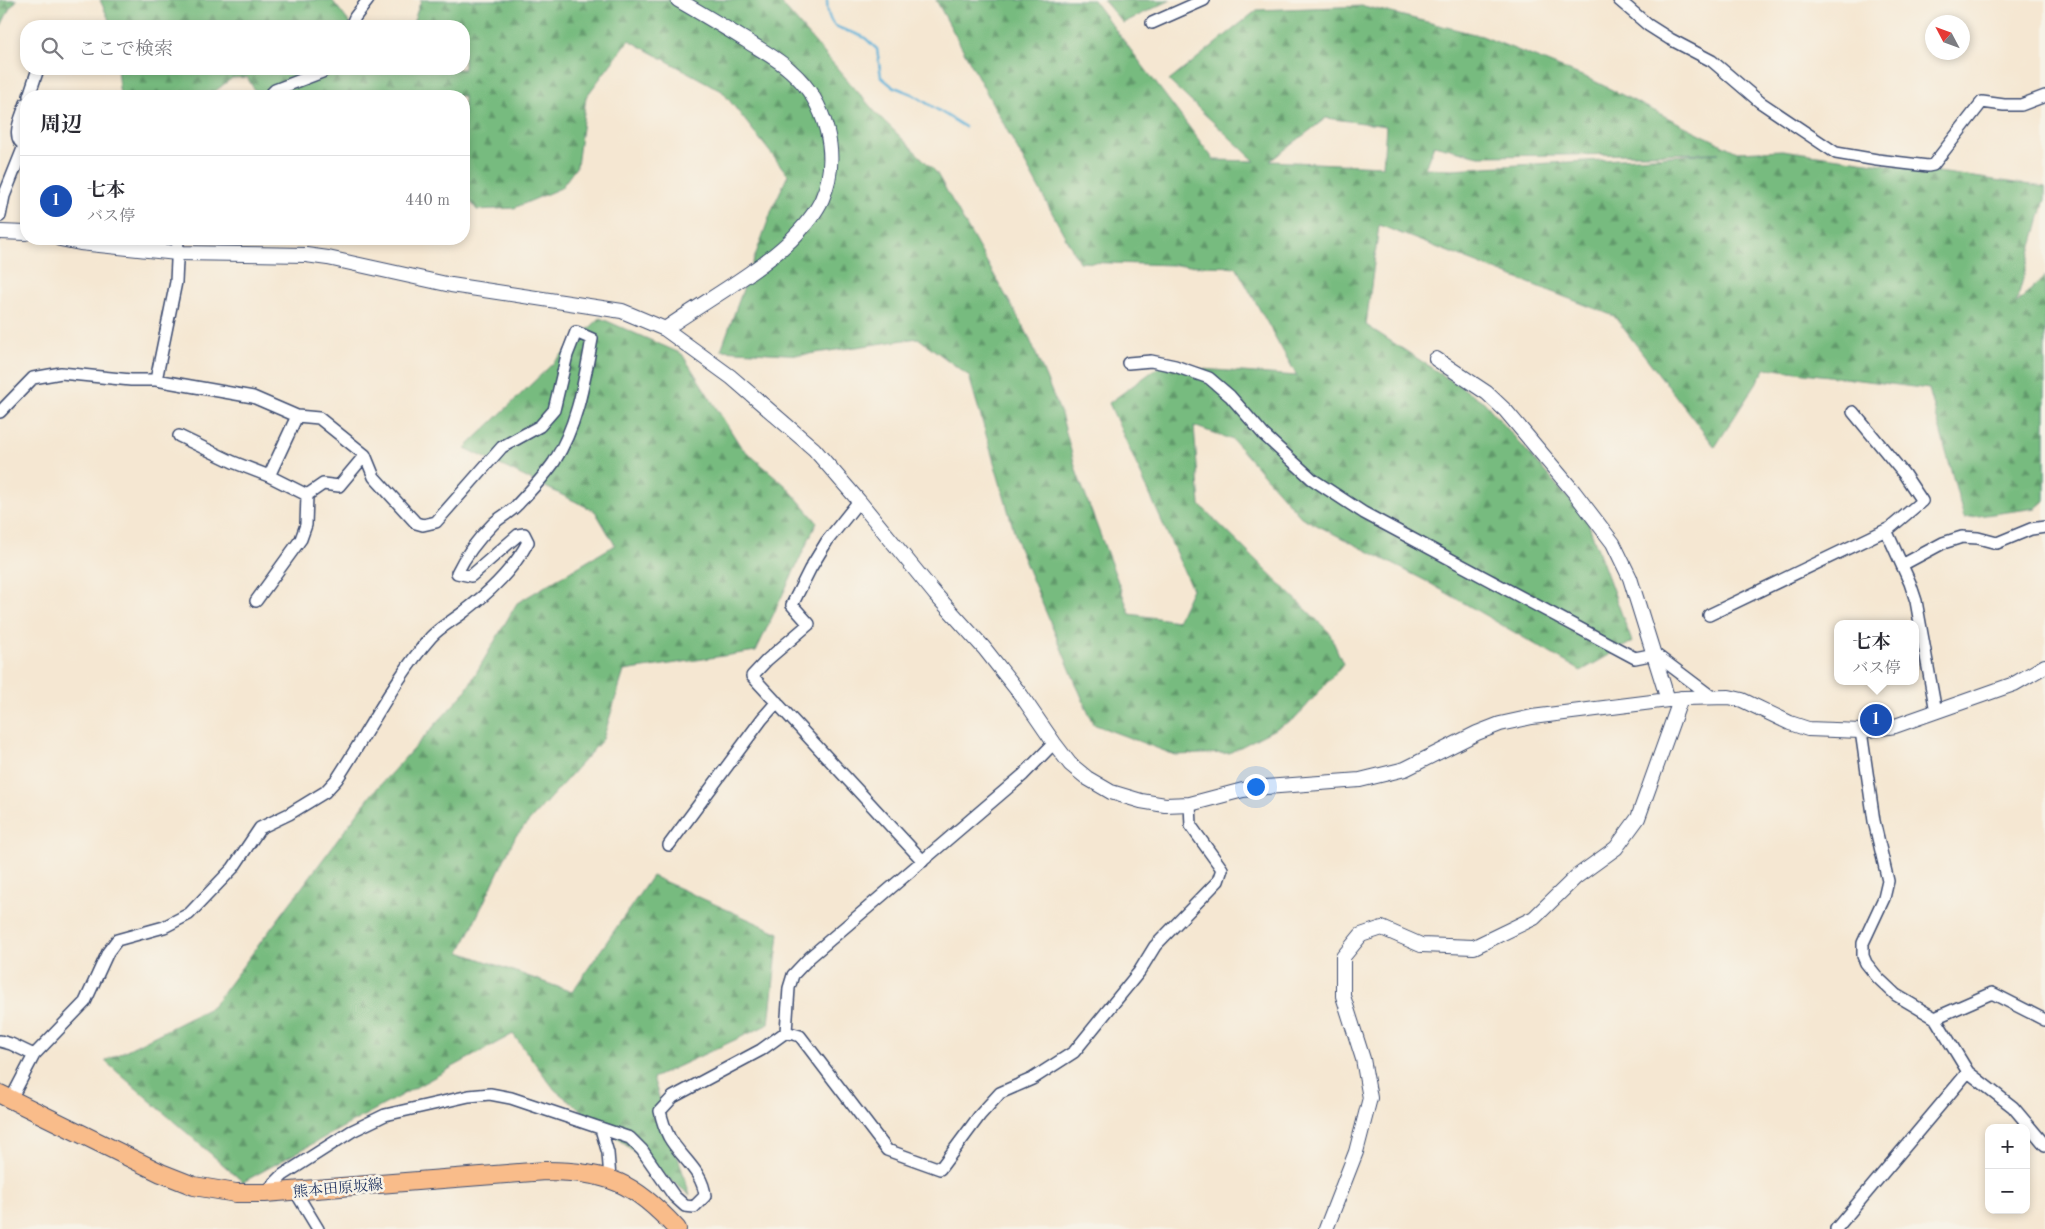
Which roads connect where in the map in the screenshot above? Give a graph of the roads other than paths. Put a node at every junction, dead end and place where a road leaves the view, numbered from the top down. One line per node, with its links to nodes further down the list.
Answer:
1 (368, 0): 5 (street)
2 (678, 0): 21 (street)
3 (1204, 0): 6 (street)
4 (1619, 0): 11 (street)
5 (353, 20)
6 (1152, 23)
7 (36, 75): 9 (street)
8 (314, 75): 10 (street)
9 (30, 90)
10 (275, 90)
11 (2045, 96)
12 (20, 121): 13 (street)
13 (20, 141)
14 (20, 158): 15 (street)
15 (0, 216)
16 (0, 232): 17 (street)
17 (20, 233)
18 (99, 245): 20 (street)
19 (178, 245): 20 (street)
20 (177, 253): 21 (street); 24 (street)
21 (665, 329): 32 (street)
22 (1436, 359): 38 (street)
23 (1128, 363): 38 (street)
24 (156, 380): 25 (street); 27 (street)
25 (0, 412)
26 (1852, 412): 34 (street)
27 (297, 416): 29 (street); 30 (street)
28 (179, 436): 30 (street)
29 (365, 456): 31 (street); 53 (street)
30 (269, 476): 31 (street)
31 (307, 495): 36 (street)
32 (859, 501): 42 (street); 45 (street)
33 (2045, 527): 35 (street)
34 (1886, 530): 35 (street); 37 (street)
35 (1902, 565): 43 (street)
36 (256, 601)
37 (1709, 614)
38 (1655, 654): 40 (street); 41 (street)
39 (2045, 666): 43 (street)
40 (1712, 697): 41 (street); 44 (street)
41 (1675, 699): 46 (street); 63 (street)
42 (777, 702): 47 (street); 48 (street)
43 (1936, 712): 44 (street)
44 (1861, 731): 49 (street)
45 (1054, 743): 46 (street); 48 (street)
46 (1190, 804): 51 (street)
47 (669, 845)
48 (923, 861): 51 (street)
49 (1935, 1018): 50 (street); 54 (street)
50 (2045, 1020)
51 (786, 1032): 56 (street)
52 (0, 1042): 53 (street)
53 (34, 1055): 55 (street)
54 (1968, 1072): 57 (street); 64 (street)
55 (6, 1097): 60 (main road, 熊本田原坂線)
56 (602, 1129): 58 (street); 60 (street)
57 (2045, 1145)
58 (610, 1178): 59 (main road, 熊本田原坂線); 62 (main road, 熊本田原坂線)
59 (295, 1191): 60 (main road, 熊本田原坂線); 61 (street)
60 (265, 1193)
61 (318, 1229)
62 (678, 1229)
63 (1326, 1229)
64 (1836, 1229)

